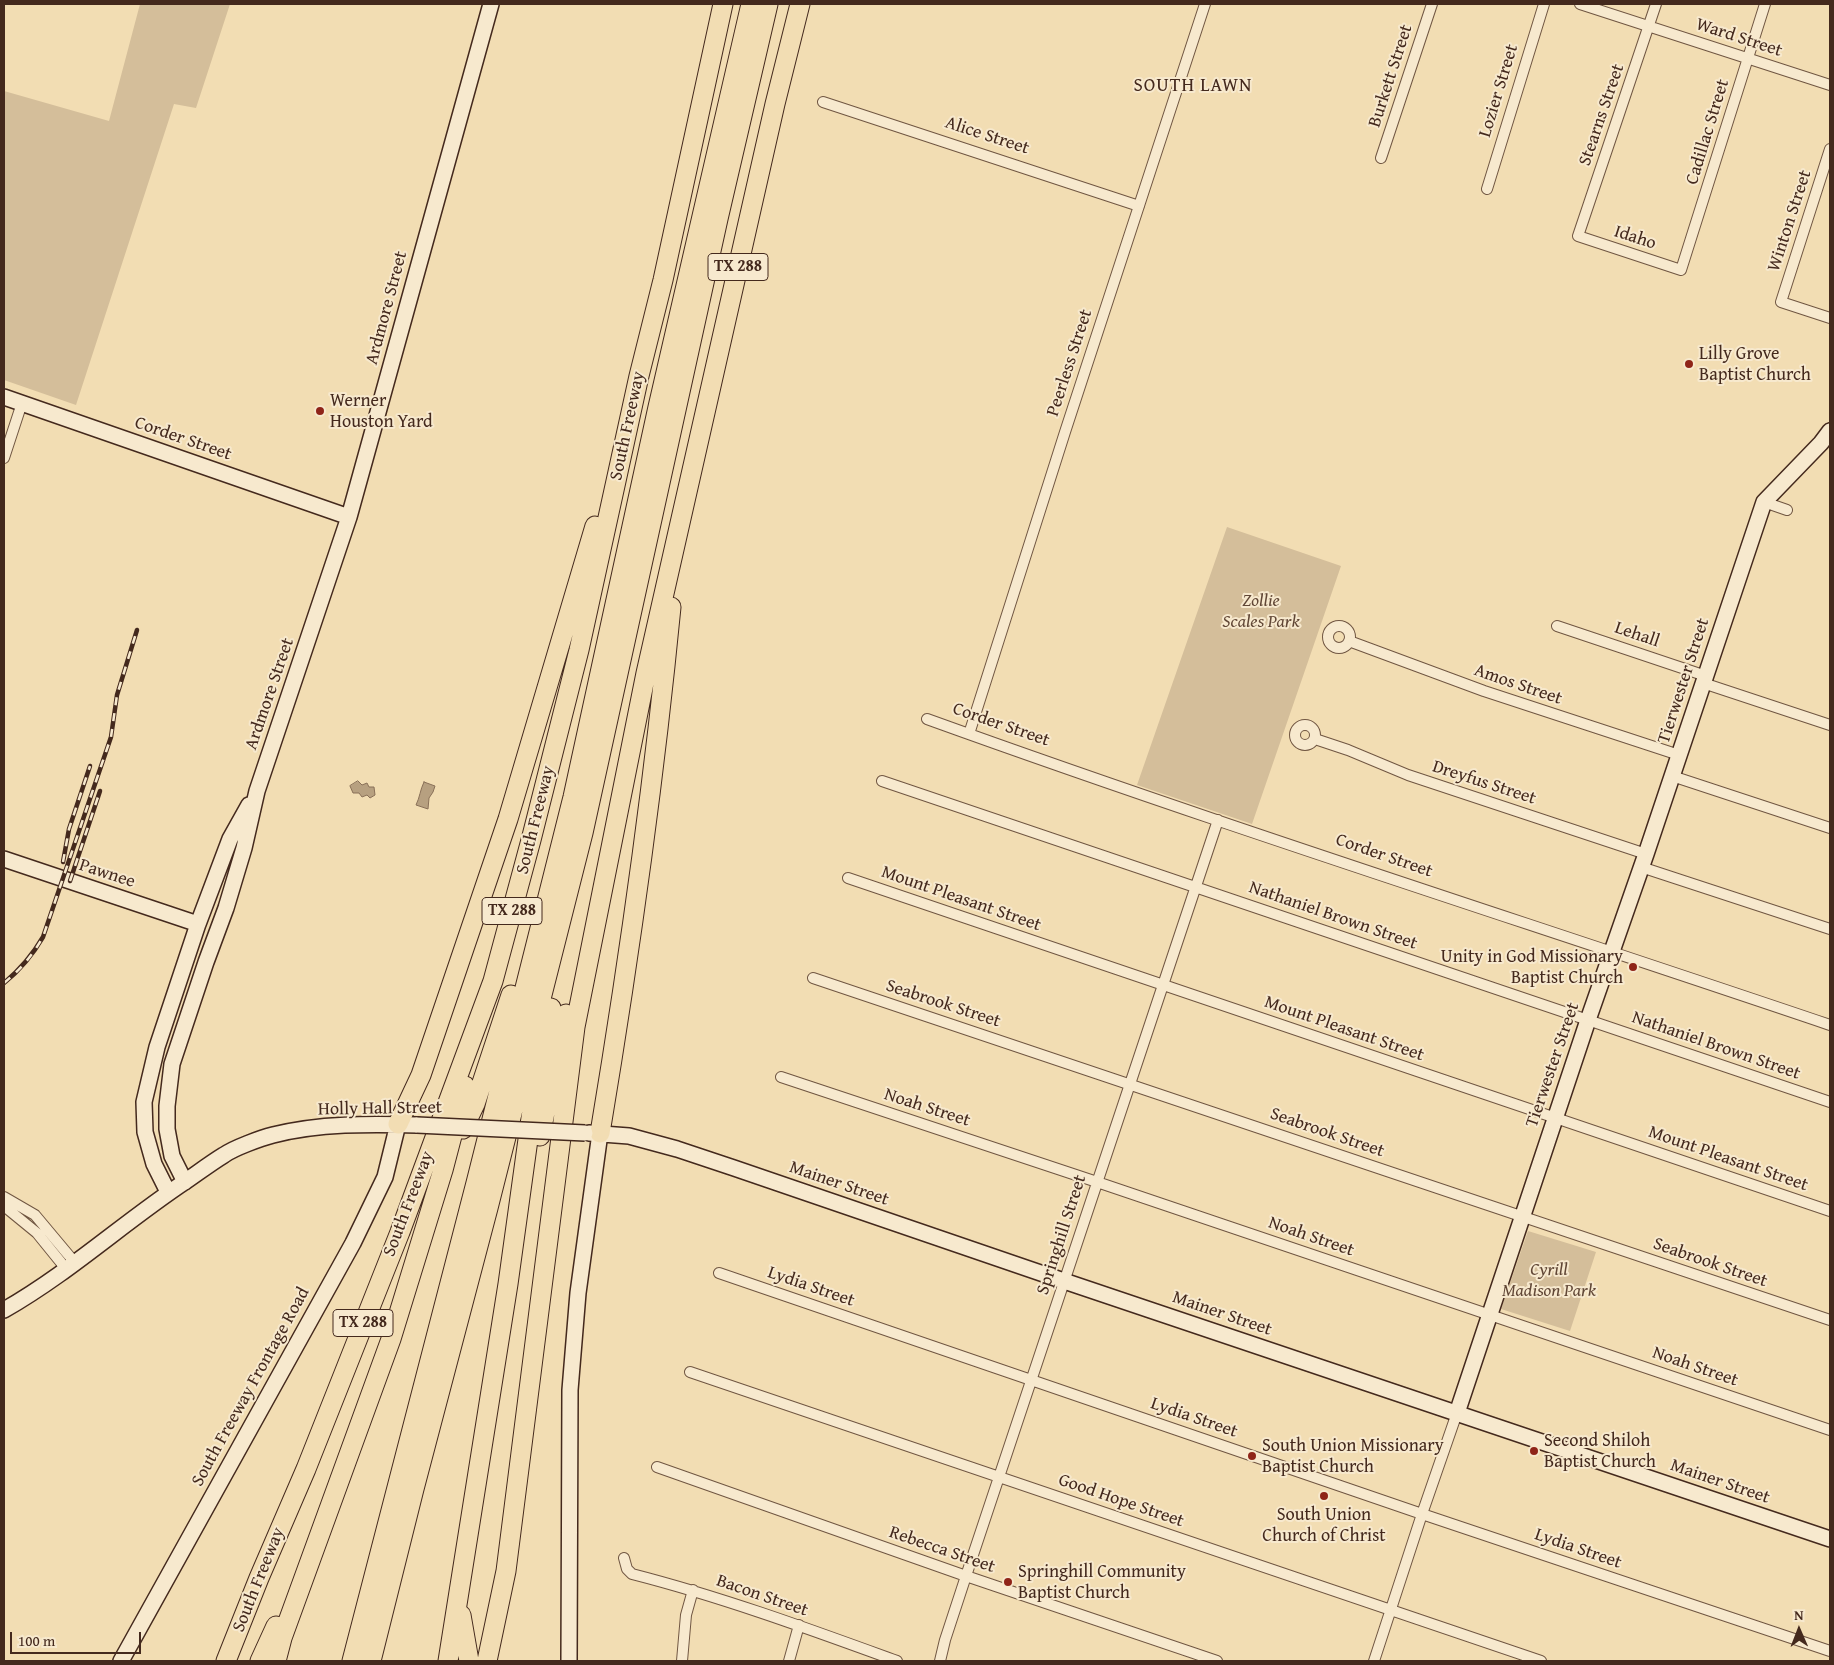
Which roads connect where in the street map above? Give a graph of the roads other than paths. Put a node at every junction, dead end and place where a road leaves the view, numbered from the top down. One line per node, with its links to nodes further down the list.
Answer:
1 (491, 4): 30 (street, Ardmore Street)
2 (723, 4): 23 (highway, South Freeway / TX 288)
3 (751, 4): 43 (highway)
4 (768, 4): 52 (highway)
5 (800, 4): 31 (highway, TX 288)
6 (1205, 4): 19 (street, Peerless Street)
7 (1432, 4): 17 (street, Burkett Street)
8 (1544, 4): 18 (street, Lozier Street)
9 (1580, 4): 12 (street, Ward Street)
10 (1656, 4): 12 (street, Stearns Street)
11 (1766, 4): 13 (street, Cadillac Street)
12 (1649, 26): 13 (street, Ward Street); 20 (street, Stearns Street)
13 (1748, 58): 14 (street, Ward Street); 21 (street, Cadillac Street)
14 (1830, 85)
15 (823, 102): 19 (street, Alice Street)
16 (1830, 149): 22 (street, Winton Street)
17 (1382, 158)
18 (1487, 189)
19 (1139, 206): 37 (street, Peerless Street)
20 (1578, 236): 21 (street, Idaho)
21 (1681, 270)
22 (1830, 318)
23 (639, 376): 56 (highway, South Freeway / TX 288); 66 (highway)
24 (4, 397): 25 (street, Corder Street)
25 (22, 403): 27 (street); 30 (street, Corder Street)
26 (1826, 437): 28 (street, Tierwester Street)
27 (4, 458)
28 (1764, 502): 29 (street); 34 (street, Tierwester Street)
29 (1788, 510)
30 (350, 517): 42 (street, Ardmore Street)
31 (678, 530): 45 (highway, TX 288); 67 (highway)
32 (1558, 626): 34 (street, Lehall)
33 (1349, 641): 39 (street, Amos Street)
34 (1704, 679): 36 (street, Lehall); 39 (street, Tierwester Street)
35 (926, 718): 37 (street, Corder Street)
36 (1830, 726)
37 (969, 734): 44 (street, Corder Street)
38 (1315, 739): 48 (street, Dreyfus Street)
39 (1679, 755): 40 (street, Tierwester Street)
40 (1672, 776): 46 (street); 48 (street, Tierwester Street)
41 (882, 781): 50 (street, Nathaniel Brown Street)
42 (257, 791): 51 (street, Ardmore Street); 61 (street, Ardmore Street)
43 (572, 797): 68 (highway); 103 (highway)
44 (1218, 820): 50 (street, Springhill Street); 54 (street, Corder Street)
45 (614, 828): 79 (highway); 106 (highway, TX 288)
46 (1830, 828)
47 (4, 859): 51 (street, Pawnee)
48 (1644, 860): 53 (street, Dreyfus Street); 54 (street, Tierwester Street)
49 (848, 878): 57 (street, Mount Pleasant Street)
50 (1195, 886): 57 (street, Springhill Street); 58 (street, Nathaniel Brown Street)
51 (198, 924): 60 (street, Ardmore Street)
52 (559, 927): 79 (highway); 104 (highway)
53 (1830, 929)
54 (1613, 951): 58 (street, Tierwester Street); 59 (street, Corder Street)
55 (812, 978): 63 (street, Seabrook Street)
56 (494, 981): 68 (highway); 100 (highway, South Freeway / TX 288)
57 (1163, 985): 63 (street, Springhill Street); 65 (street, Mount Pleasant Street)
58 (1588, 1020): 64 (street, Nathaniel Brown Street); 65 (street, Tierwester Street)
59 (1830, 1025)
60 (154, 1062): 61 (street); 71 (street, Ardmore Street)
61 (171, 1067): 69 (street, Ardmore Street)
62 (781, 1076): 70 (street, Noah Street)
63 (1130, 1084): 70 (street, Springhill Street); 75 (street, Seabrook Street)
64 (1830, 1102)
65 (1555, 1118): 74 (street, Mount Pleasant Street); 75 (street, Tierwester Street)
66 (398, 1124): 67 (street, Holly Hall Street, bridge); 69 (street, Holly Hall Street); 99 (street, South Freeway Frontage Road)
67 (593, 1133): 78 (street, Mainer Street); 107 (street)
68 (443, 1170): 90 (highway)
69 (185, 1182): 71 (street, Holly Hall Street)
70 (1097, 1182): 78 (street, Springhill Street); 81 (street, Noah Street)
71 (168, 1192): 76 (street, Holly Hall Street)
72 (4, 1197): 76 (street)
73 (4, 1206): 76 (street)
74 (1830, 1211)
75 (1523, 1217): 81 (street, Tierwester Street); 82 (street, Seabrook Street)
76 (72, 1267): 80 (street, Holly Hall Street)
77 (719, 1273): 84 (street, Lydia Street)
78 (1064, 1281): 84 (street, Springhill Street); 85 (street, Mainer Street)
79 (508, 1284): 97 (highway)
80 (4, 1310)
81 (1490, 1315): 85 (street, Tierwester Street); 86 (street, Noah Street)
82 (1830, 1320)
83 (690, 1372): 88 (street, Good Hope Street)
84 (1032, 1379): 88 (street, Springhill Street); 89 (street, Lydia Street)
85 (1457, 1414): 89 (street, Tierwester Street); 91 (street, Mainer Street)
86 (1830, 1430)
87 (657, 1467): 93 (street, Rebecca Street)
88 (999, 1476): 93 (street, Springhill Street); 95 (street, Good Hope Street)
89 (1422, 1514): 95 (street, Tierwester Street); 98 (street, Lydia Street)
90 (318, 1536): 101 (highway); 102 (highway)
91 (1830, 1539)
92 (624, 1558): 94 (street, Bacon Street)
93 (966, 1576): 111 (street, Springhill Street); 112 (street, Rebecca Street)
94 (693, 1590): 96 (street, Bacon Street); 108 (street)
95 (1391, 1610): 113 (street, Tierwester Street); 114 (street, Good Hope Street)
96 (799, 1625): 109 (street); 110 (street, Bacon Street)
97 (455, 1649): 105 (highway)
98 (1830, 1651)
99 (122, 1661)
100 (226, 1661)
101 (260, 1661)
102 (276, 1661)
103 (352, 1661)
104 (371, 1661)
105 (469, 1661)
106 (487, 1661)
107 (569, 1661)
108 (682, 1661)
109 (789, 1661)
110 (897, 1661)
111 (940, 1661)
112 (1217, 1661)
113 (1374, 1661)
114 (1541, 1661)

